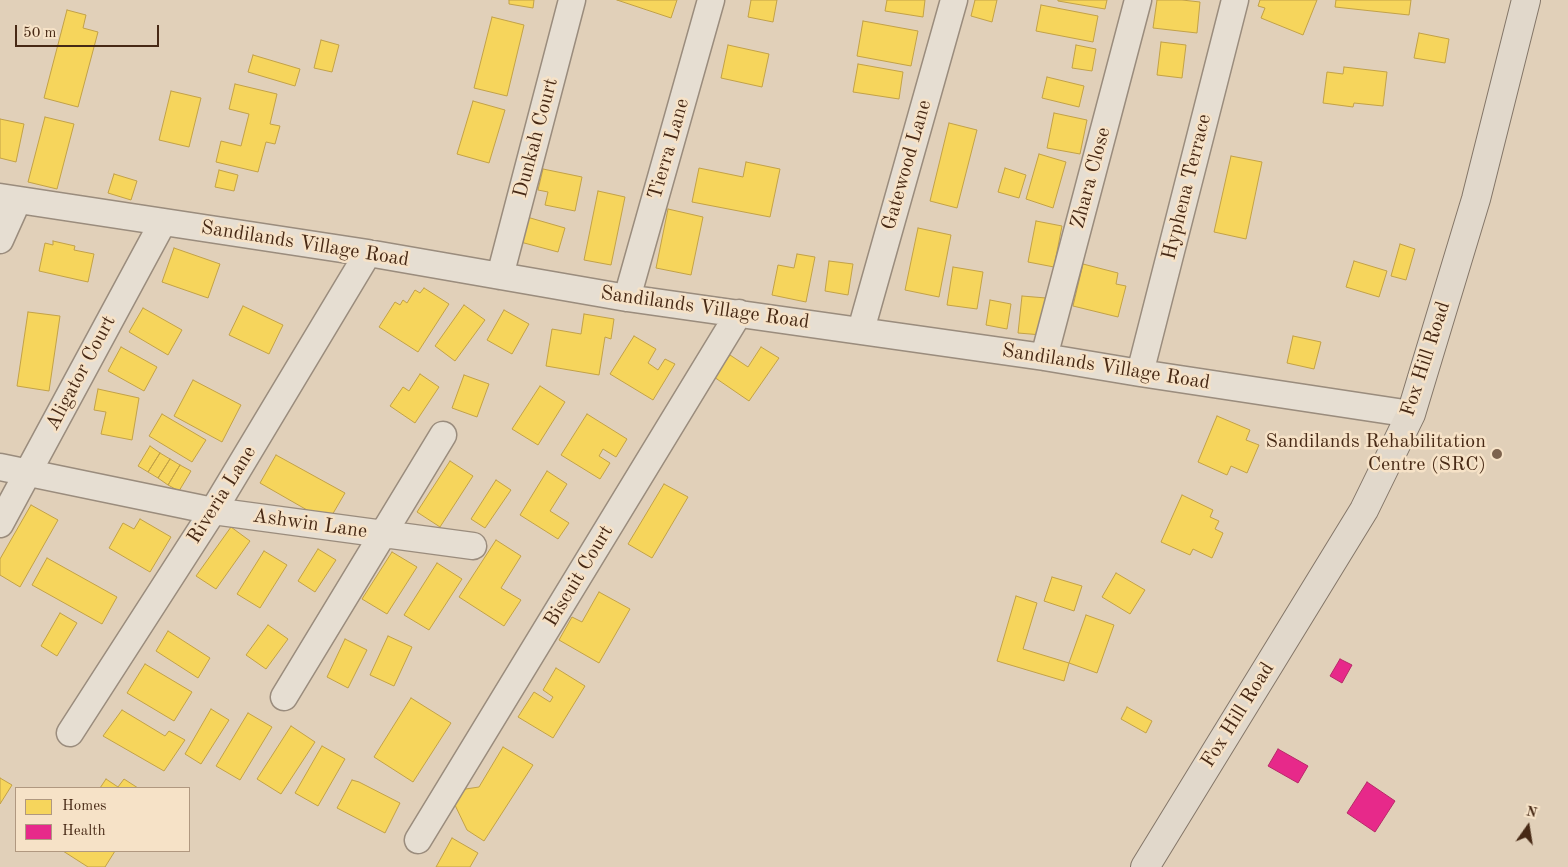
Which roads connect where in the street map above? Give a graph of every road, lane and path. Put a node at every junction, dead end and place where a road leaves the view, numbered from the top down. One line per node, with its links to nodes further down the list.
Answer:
1 (572, 0): 11 (street, Dunkah Court)
2 (711, 0): 12 (street, Tierra Lane)
3 (954, 0): 14 (street, Gatewood Lane)
4 (1138, 0): 15 (street, Zhara Close)
5 (1235, 0): 16 (street, Hyphena Terrace)
6 (1526, 0): 17 (main road, Fox Hill Road)
7 (9, 199): 8 (street, Sandilands Village Road); 9 (street)
8 (163, 222): 10 (street, Sandilands Village Road); 20 (street, Aligator Court)
9 (0, 240)
10 (368, 253): 11 (street, Sandilands Village Road); 21 (street, Riveria Lane)
11 (500, 276): 12 (street, Sandilands Village Road)
12 (627, 298): 13 (street, Sandilands Village Road)
13 (739, 312): 14 (street, Sandilands Village Road); 27 (street, Biscuit Court)
14 (861, 330): 15 (street, Sandilands Village Road)
15 (1044, 357): 16 (street, Sandilands Village Road)
16 (1140, 373): 17 (street, Sandilands Village Road)
17 (1411, 414): 28 (main road, Fox Hill Road)
18 (443, 435): 23 (street)
19 (0, 466): 20 (street, Ashwin Lane)
20 (27, 473): 21 (street, Ashwin Lane); 22 (street, Aligator Court)
21 (213, 511): 23 (street, Ashwin Lane); 26 (street, Riveria Lane)
22 (0, 524)
23 (384, 534): 24 (street, Ashwin Lane); 25 (street)
24 (473, 546)
25 (284, 697)
26 (70, 734)
27 (418, 840)
28 (1144, 867)

